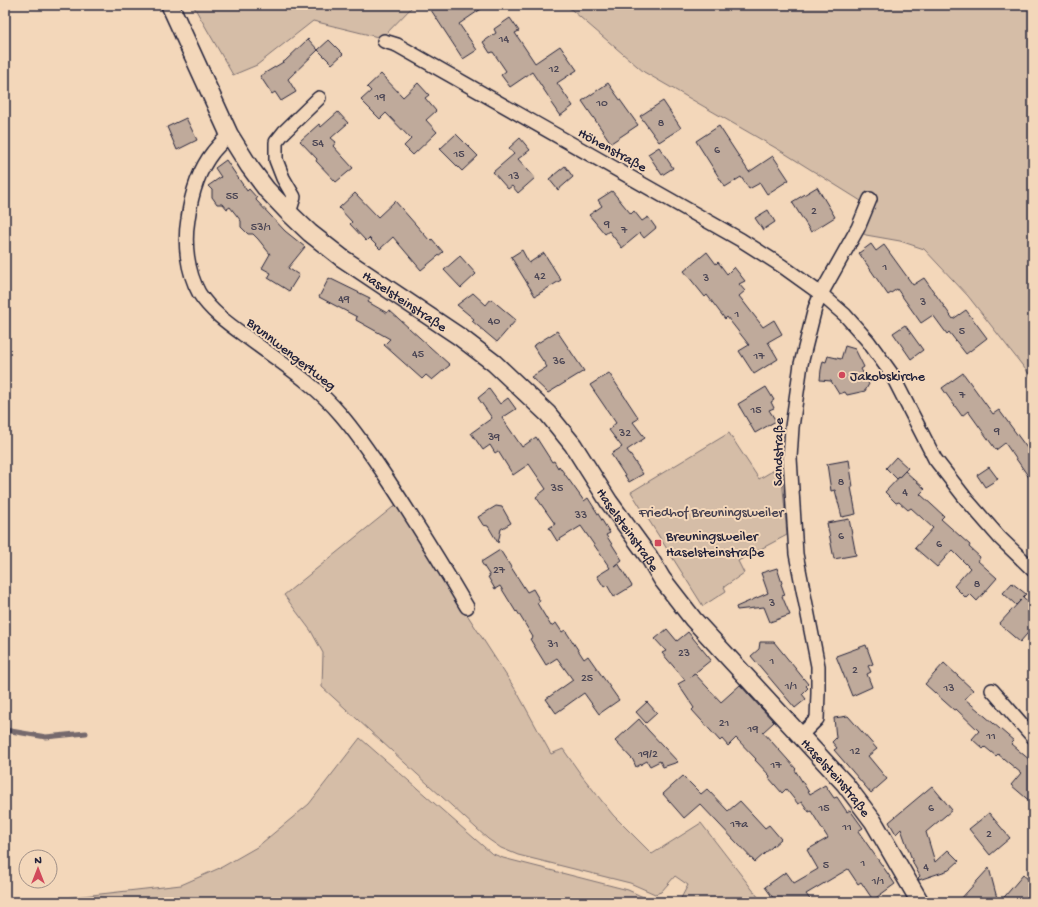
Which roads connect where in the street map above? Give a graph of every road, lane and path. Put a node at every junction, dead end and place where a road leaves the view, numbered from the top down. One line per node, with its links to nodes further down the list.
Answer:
1 (170, 5): 4 (street, Haselsteinstraße)
2 (384, 41): 7 (street, Höhenstraße)
3 (319, 98): 6 (street)
4 (230, 134): 6 (street, Haselsteinstraße); 9 (street, Brunnwengertweg)
5 (870, 199): 7 (street, Sandstraße)
6 (289, 213): 11 (street, Haselsteinstraße)
7 (821, 294): 8 (street, Höhenstraße); 11 (street, Sandstraße)
8 (1033, 570)
9 (467, 607)
10 (992, 690): 12 (street)
11 (801, 735): 13 (street, Haselsteinstraße)
12 (1033, 737)
13 (917, 901)

